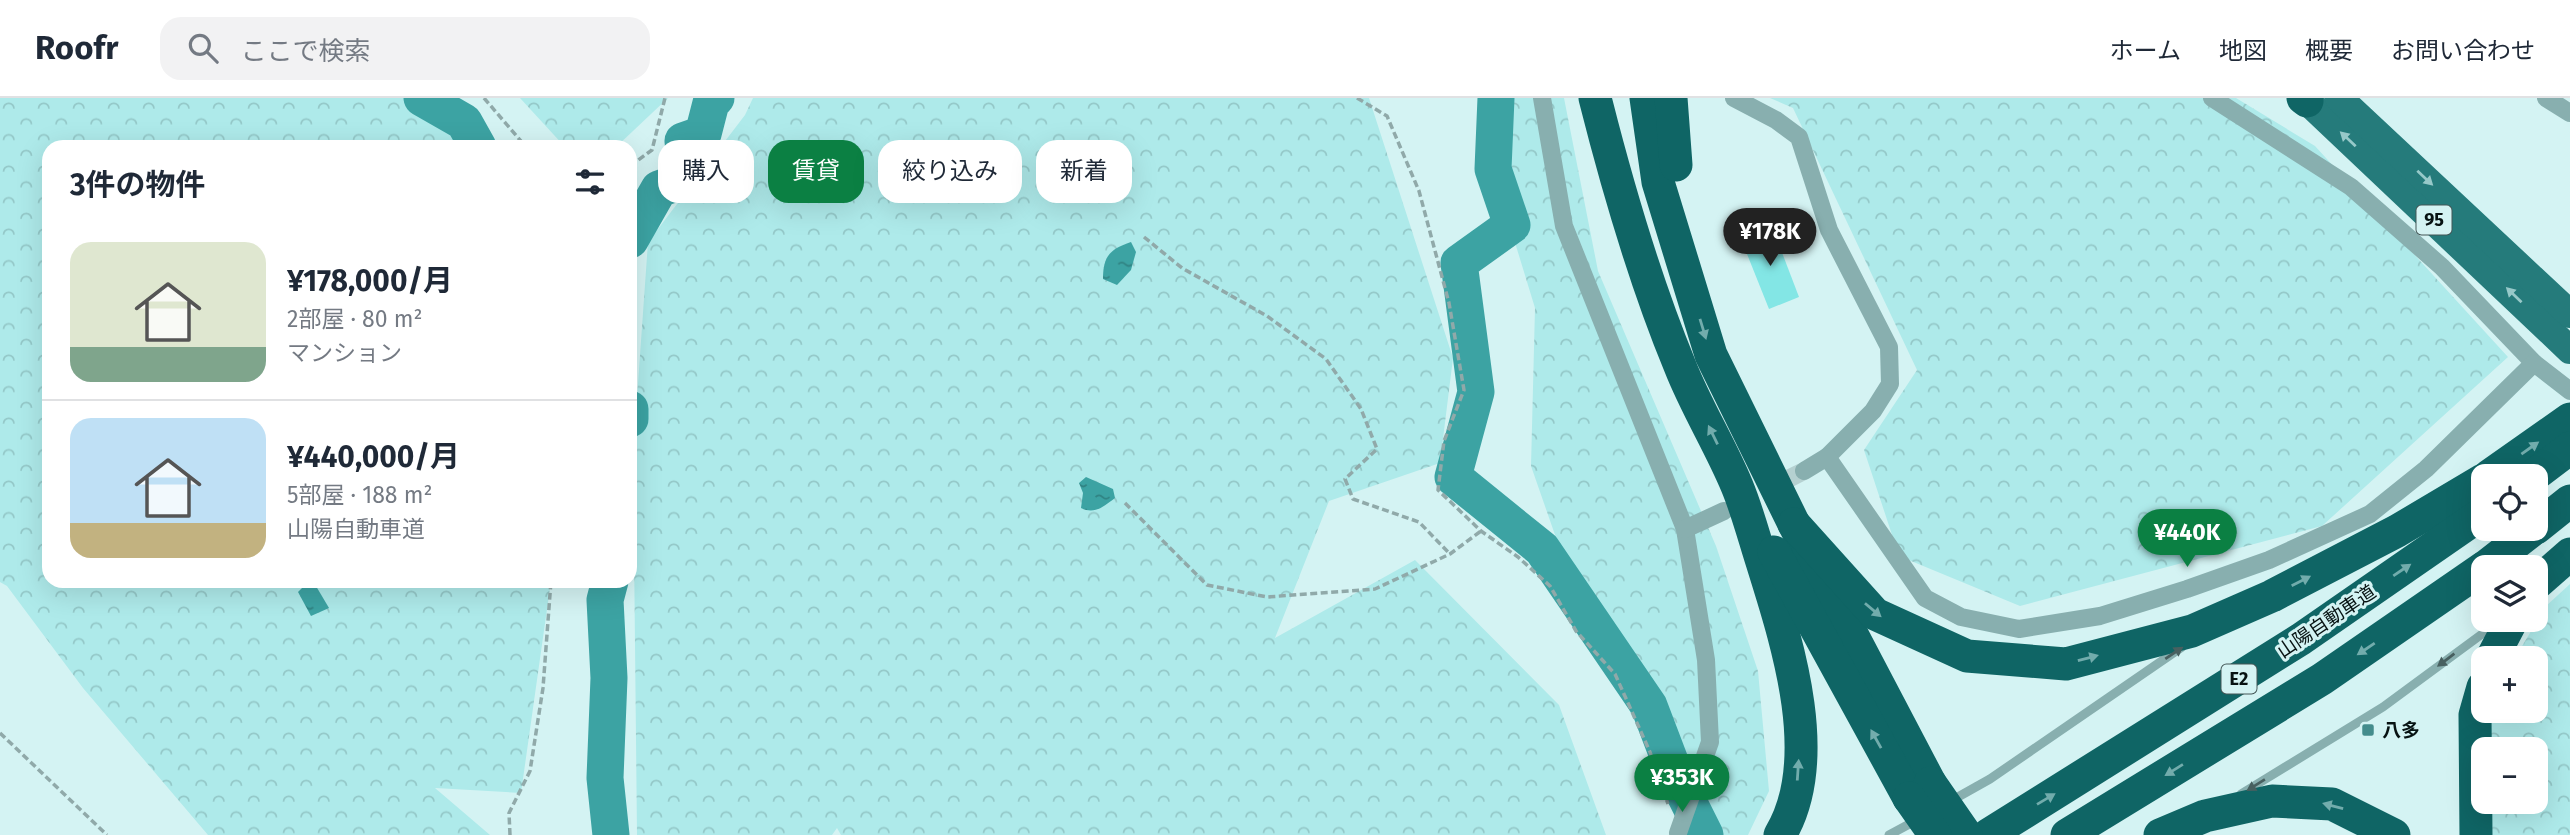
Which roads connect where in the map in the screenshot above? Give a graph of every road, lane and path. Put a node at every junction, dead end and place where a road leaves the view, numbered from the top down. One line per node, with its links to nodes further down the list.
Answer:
1 (484, 98): 14 (path)
2 (665, 98): 15 (path)
3 (1357, 98): 37 (path)
4 (1542, 98): 36 (street)
5 (1595, 98): 16 (highway)
6 (1619, 98): 16 (highway)
7 (1646, 98): 18 (highway)
8 (1671, 98): 18 (highway)
9 (1734, 98): 25 (street)
10 (2212, 98): 21 (street)
11 (2546, 98): 13 (street)
12 (2313, 99): 19 (main road, 95, one-way to 19); 20 (main road, 95, one-way to 12)
13 (2570, 113)
14 (520, 140)
15 (637, 161)
16 (1622, 209): 30 (highway, one-way to 16)
17 (1144, 237): 39 (path)
18 (1683, 264): 35 (highway, one-way to 35)
19 (2570, 314)
20 (2570, 350)
21 (2534, 363): 22 (street); 25 (street)
22 (2570, 391)
23 (2570, 419): 26 (highway, one-way to 23)
24 (2570, 449): 27 (highway)
25 (1827, 457): 28 (street)
26 (2506, 464)
27 (2548, 465)
28 (1804, 471)
29 (2471, 487): 45 (highway, one-way to 29)
30 (1731, 499): 36 (street); 49 (highway, one-way to 30); 54 (highway, one-way to 30)
31 (2570, 501): 33 (highway, E2)
32 (1125, 503): 39 (path)
33 (2548, 518)
34 (2471, 521): 58 (highway, 山陽自動車道 / E2, one-way to 34)
35 (1794, 524): 45 (highway, one-way to 45); 49 (highway)
36 (1685, 529): 51 (street)
37 (1481, 531): 39 (path); 51 (path)
38 (2518, 541): 41 (highway, E2)
39 (1450, 554)
40 (2570, 554): 42 (highway)
41 (2501, 555)
42 (2548, 573)
43 (2471, 577): 59 (highway, E2, one-way to 59)
44 (550, 588): 53 (path)
45 (2232, 613): 55 (lane, one-way to 45)
46 (2485, 632): 50 (lane, one-way to 50)
47 (2475, 723): 62 (highway)
48 (0, 733): 52 (path)
49 (1920, 790): 56 (highway, bridge); 57 (highway, bridge)
50 (2205, 816): 60 (highway); 61 (highway, one-way to 50)
51 (1678, 834)
52 (107, 835)
53 (510, 835)
54 (1780, 835)
55 (1889, 835)
56 (1935, 835)
57 (1966, 835)
58 (1988, 835)
59 (2067, 835)
60 (2160, 835)
61 (2394, 835)
62 (2476, 835)

